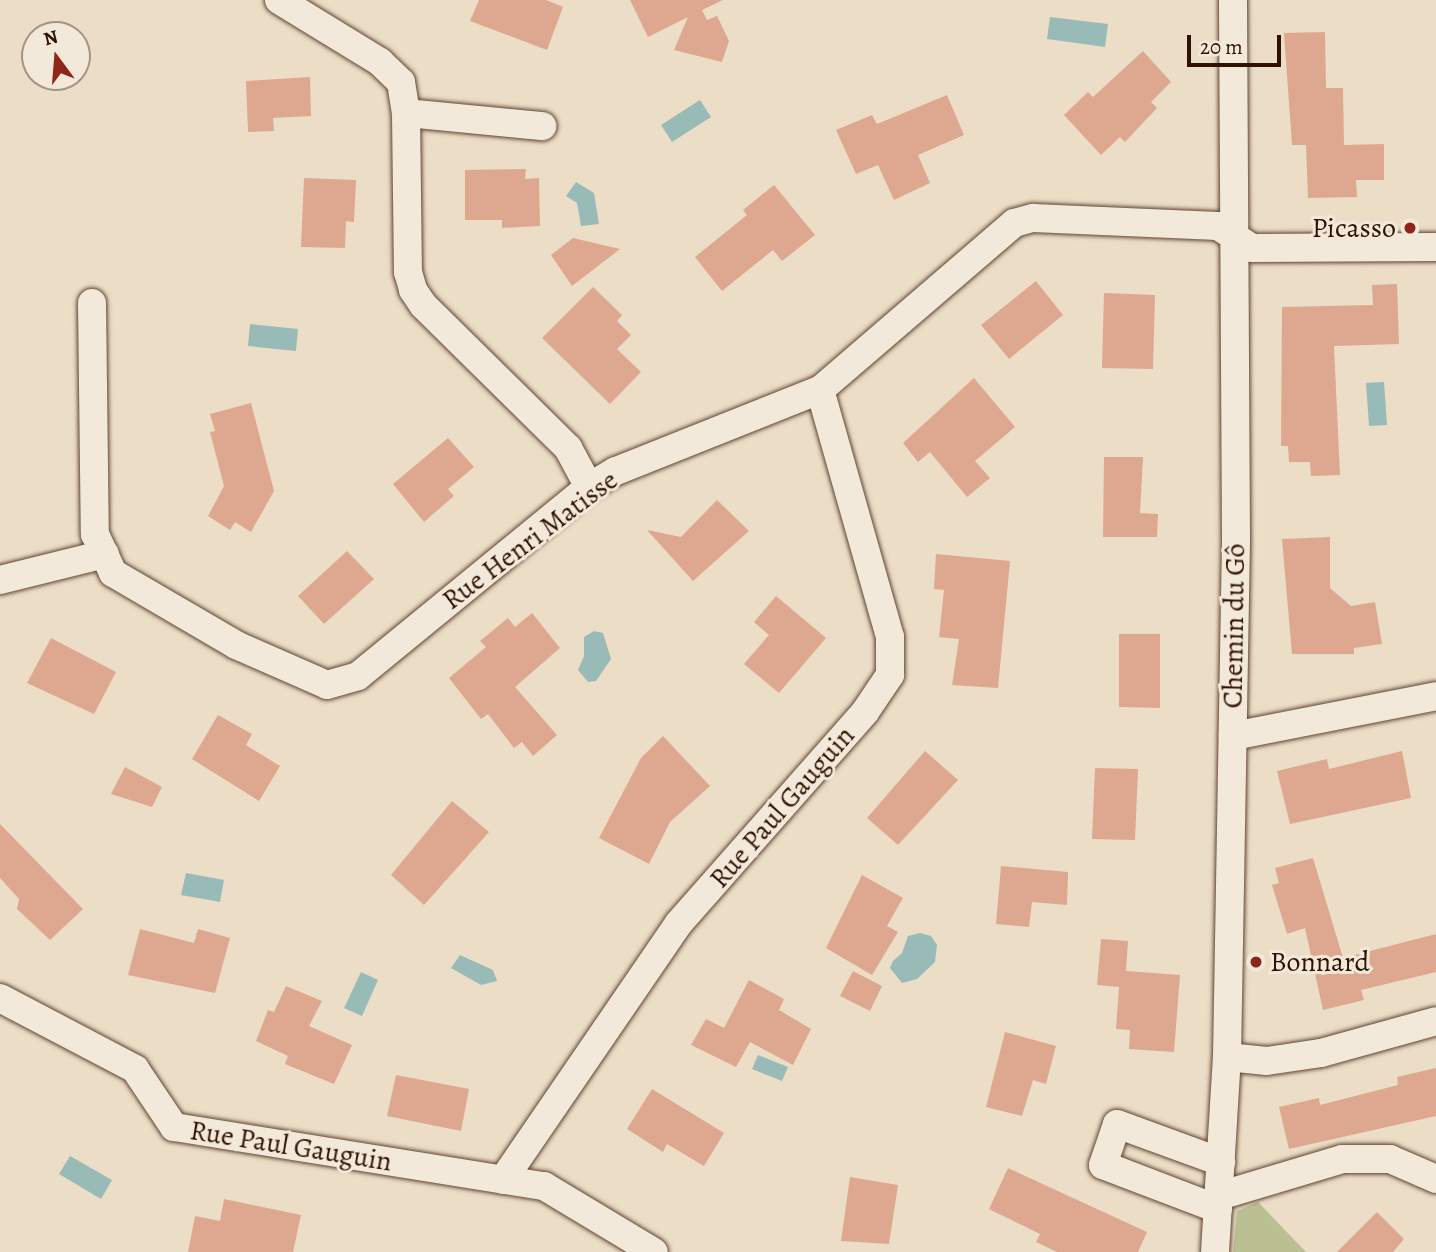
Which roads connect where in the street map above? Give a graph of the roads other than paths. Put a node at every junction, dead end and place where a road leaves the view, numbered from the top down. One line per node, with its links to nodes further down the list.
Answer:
1 (279, 0): 3 (street)
2 (1233, 0): 5 (street, Chemin du Gô)
3 (406, 113): 4 (street); 9 (street)
4 (542, 126)
5 (1234, 237): 6 (street, Rue Henri Matisse); 8 (street, Rue Henri Matisse); 13 (street, Chemin du Gô)
6 (1436, 247)
7 (92, 303): 10 (street, Rue Henri Matisse)
8 (820, 390): 9 (street, Rue Henri Matisse); 19 (street, Rue Paul Gauguin)
9 (589, 488): 10 (street, Rue Henri Matisse)
10 (104, 554): 11 (street)
11 (0, 580)
12 (1436, 696): 13 (street)
13 (1233, 736): 16 (street, Chemin du Gô)
14 (0, 998): 19 (street, Rue Paul Gauguin)
15 (1436, 1021): 16 (street)
16 (1227, 1057): 17 (street, Chemin du Gô)
17 (1221, 1162): 20 (street, Chemin du Gô); 20 (street)
18 (1436, 1179): 20 (street)
19 (503, 1180): 21 (street, Rue Paul Gauguin)
20 (1219, 1202): 22 (street, Chemin du Gô)
21 (654, 1252)
22 (1214, 1252)

